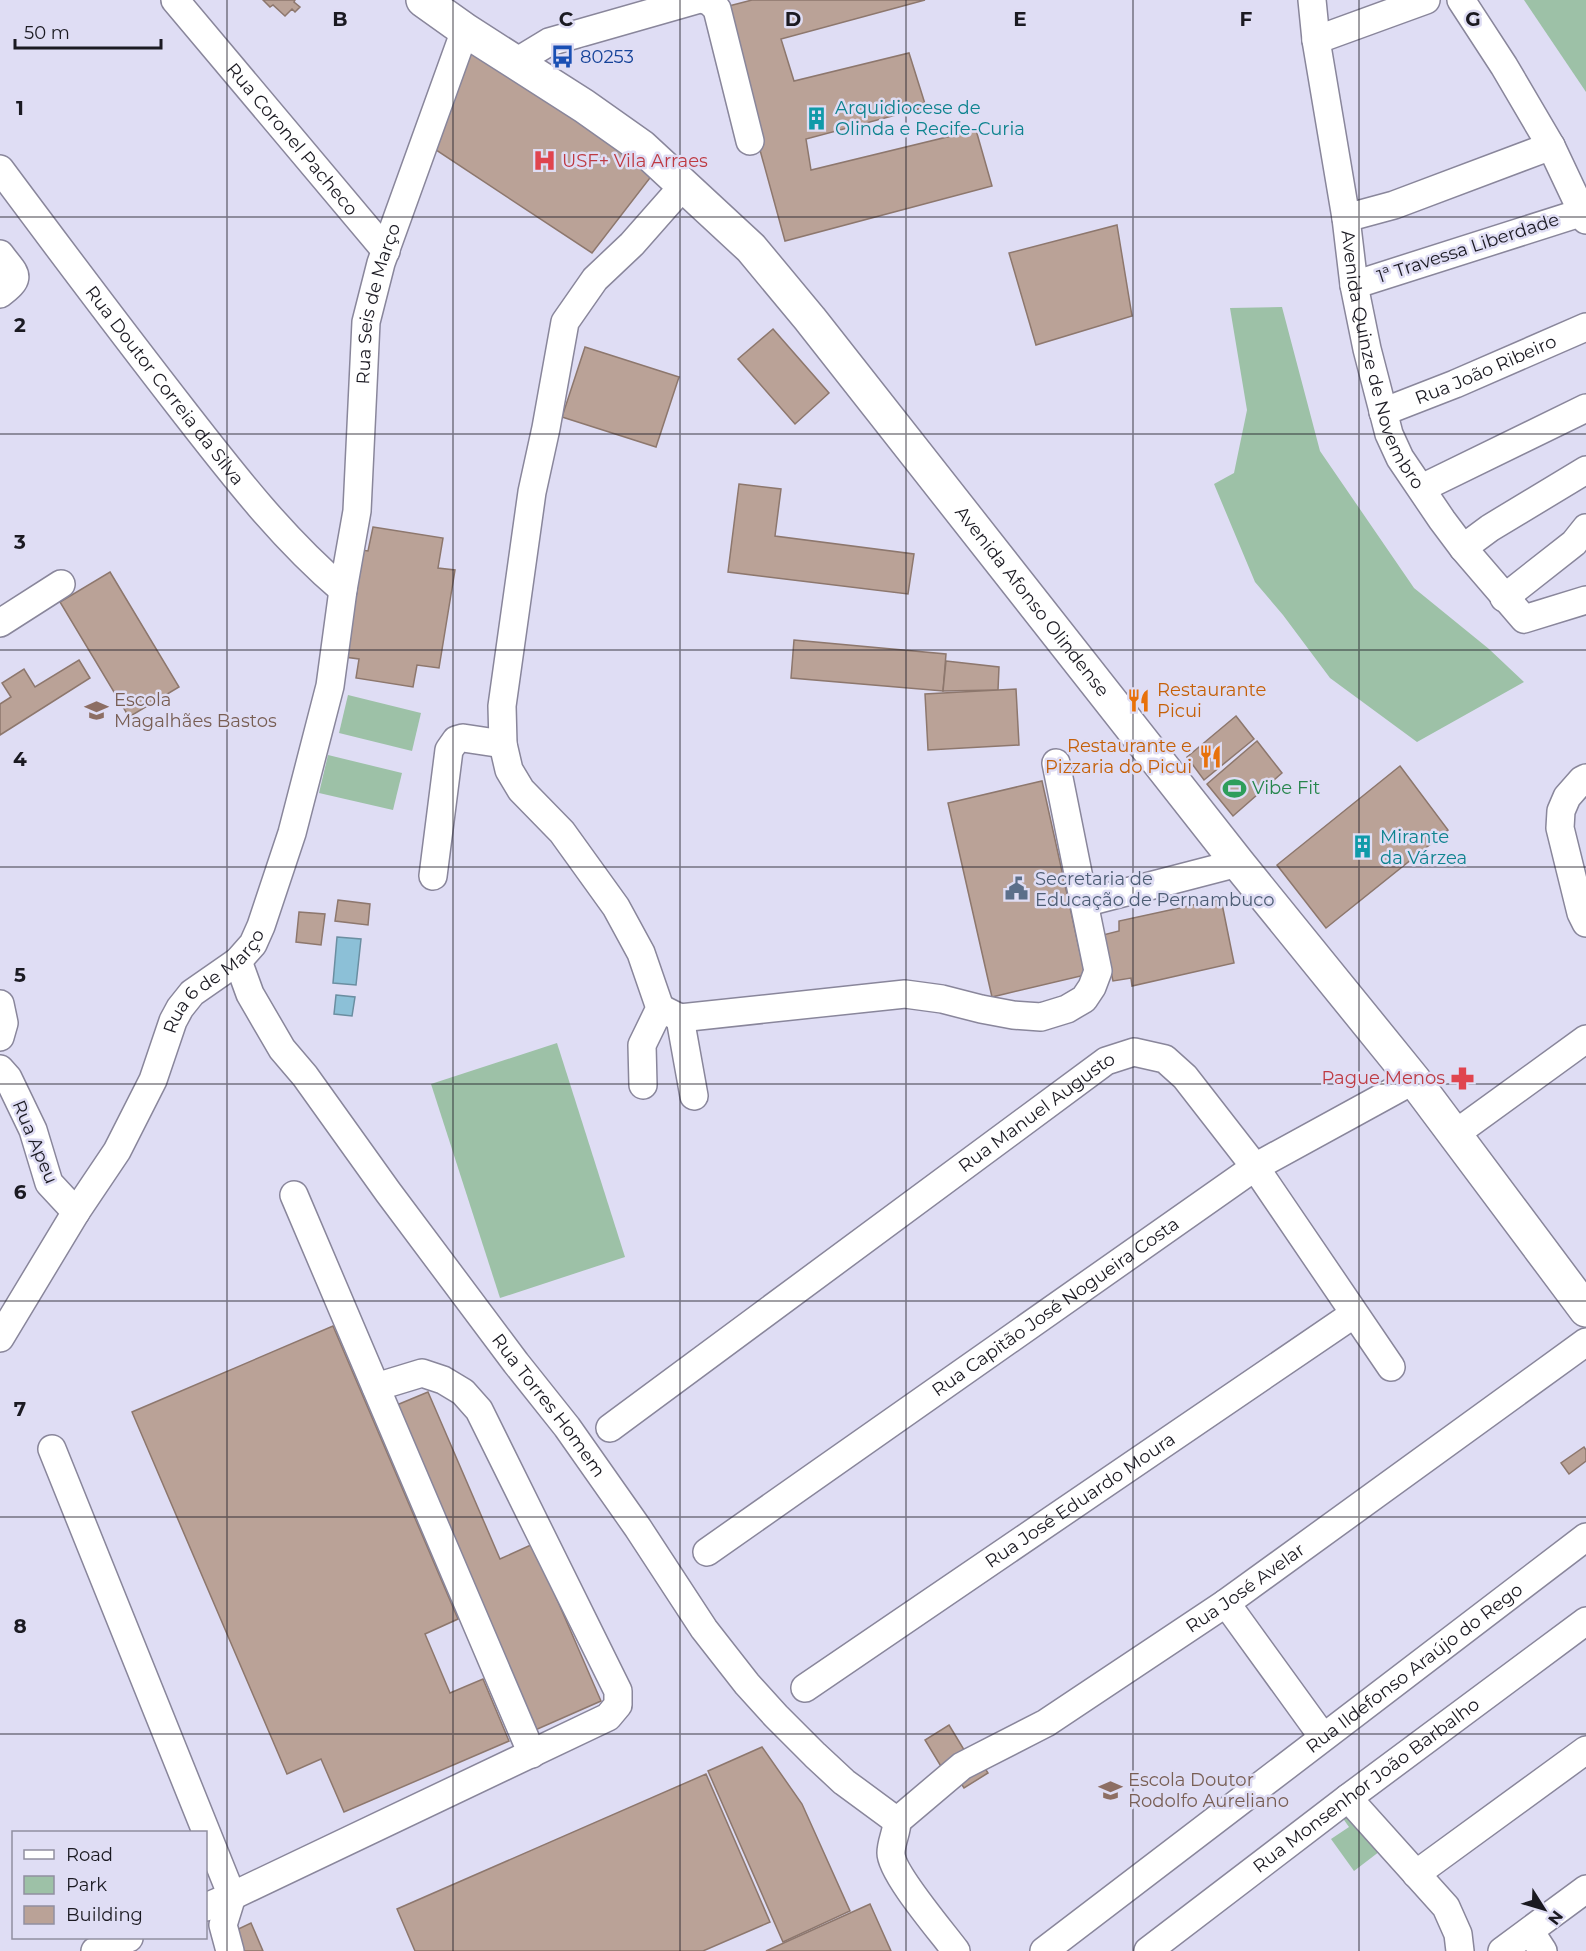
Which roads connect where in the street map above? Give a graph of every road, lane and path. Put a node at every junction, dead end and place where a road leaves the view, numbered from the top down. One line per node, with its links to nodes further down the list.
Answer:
1 (175, 0): 17 (street, Rua Coronel Pacheco)
2 (423, 0): 8 (main road, Avenida Afonso Olindense)
3 (696, 0): 10 (street)
4 (705, 0): 11 (street)
5 (1312, 0): 9 (street, Avenida Quinze de Novembro)
6 (1426, 0): 9 (street)
7 (1461, 0): 12 (street)
8 (465, 30): 10 (main road, Avenida Afonso Olindense); 17 (street, Rua Seis de Março)
9 (1316, 39): 16 (street, Avenida Quinze de Novembro)
10 (516, 62): 14 (main road, Avenida Afonso Olindense)
11 (750, 141)
12 (1551, 146): 15 (street); 16 (street)
13 (0, 169): 29 (street, Rua Doutor Correia da Silva)
14 (684, 185): 33 (street); 36 (main road, Avenida Afonso Olindense)
15 (1584, 216): 19 (street, 1ª Travessa Liberdade)
16 (1346, 218): 19 (street, Avenida Quinze de Novembro)
17 (386, 251): 29 (street, Rua Seis de Março)
18 (0, 254): 20 (street)
19 (1354, 285): 23 (street, Avenida Quinze de Novembro)
20 (0, 294)
21 (1586, 327): 23 (street, Rua João Ribeiro)
22 (1586, 408): 25 (street)
23 (1383, 412): 25 (street, Avenida Quinze de Novembro)
24 (1586, 470): 27 (street)
25 (1422, 488): 27 (street, Avenida Quinze de Novembro)
26 (1586, 528): 30 (street)
27 (1462, 548): 30 (street, Avenida Quinze de Novembro)
28 (61, 584): 32 (street)
29 (343, 590): 40 (street, Rua 6 de Março)
30 (1504, 598): 31 (street, Avenida Quinze de Novembro)
31 (1586, 600)
32 (0, 623)
33 (503, 744): 37 (street); 42 (street)
34 (1056, 763): 38 (street)
35 (1586, 778): 39 (street)
36 (1238, 863): 38 (street); 46 (main road, Avenida Afonso Olindense)
37 (433, 876)
38 (1084, 903): 42 (street)
39 (1586, 923)
40 (238, 961): 52 (street, Rua 6 de Março); 70 (street, Rua Torres Homem)
41 (0, 1004): 43 (street)
42 (670, 1013): 47 (street); 48 (street)
43 (1, 1035)
44 (1586, 1039): 49 (street)
45 (0, 1069): 52 (street, Rua Apeu)
46 (1414, 1080): 49 (main road, Avenida Afonso Olindense); 50 (street, Rua Capitão José Nogueira Costa)
47 (643, 1086)
48 (694, 1096)
49 (1455, 1134): 53 (main road, Avenida Afonso Olindense)
50 (1254, 1167): 54 (street, Rua Manuel Augusto); 59 (street, Rua Manuel Augusto); 62 (street, Rua Capitão José Nogueira Costa)
51 (294, 1195): 58 (street)
52 (76, 1212): 55 (street, Rua 6 de Março)
53 (1586, 1310)
54 (1354, 1314): 57 (street, Rua Manuel Augusto); 65 (street, Rua José Eduardo Moura)
55 (0, 1338)
56 (1586, 1342): 63 (street, Rua José Avelar)
57 (1391, 1367)
58 (376, 1387): 68 (street); 68 (street)
59 (610, 1428)
60 (52, 1449): 71 (street)
61 (1586, 1537): 66 (street, Rua Ildefonso Araújo do Rego)
62 (707, 1552)
63 (1226, 1603): 66 (street); 70 (street, Rua José Avelar)
64 (1586, 1621): 69 (street, Rua Monsenhor João Barbalho)
65 (805, 1688)
66 (1323, 1737): 82 (street, Rua Ildefonso Araújo do Rego)
67 (1586, 1750): 73 (street)
68 (532, 1754): 75 (street)
69 (1348, 1798): 73 (street); 83 (street, Rua Monsenhor João Barbalho)
70 (897, 1821): 81 (street)
71 (206, 1831)
72 (207, 1834): 75 (street)
73 (1416, 1874): 84 (street)
74 (1586, 1889): 78 (street)
75 (232, 1896): 76 (street); 80 (street)
76 (207, 1907)
77 (126, 1939): 79 (street)
78 (1537, 1941): 85 (street)
79 (95, 1951)
80 (230, 1951)
81 (956, 1951)
82 (1044, 1951)
83 (1148, 1951)
84 (1460, 1951)
85 (1502, 1951)

